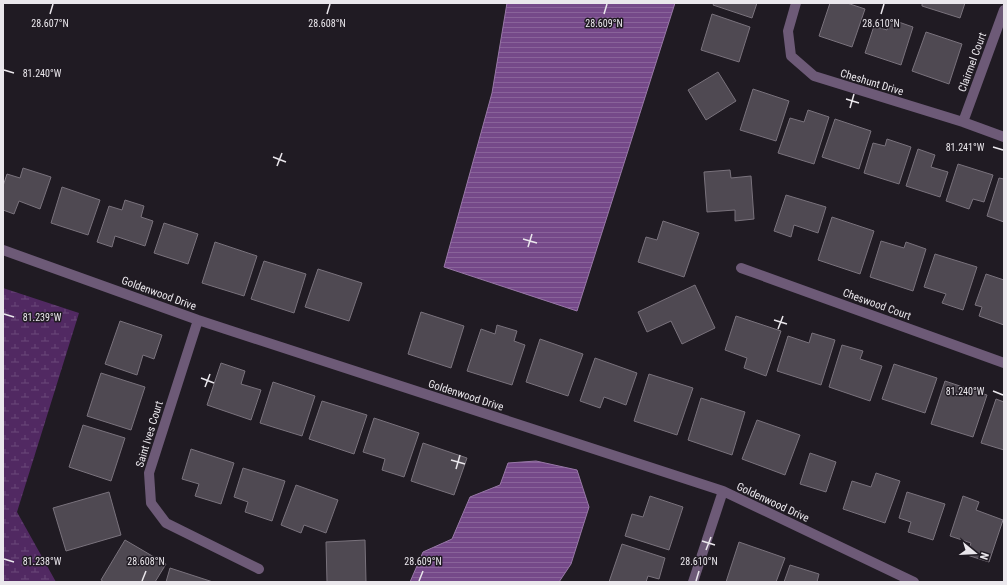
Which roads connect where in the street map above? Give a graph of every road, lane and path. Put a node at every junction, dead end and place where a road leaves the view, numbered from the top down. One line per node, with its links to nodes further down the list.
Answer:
1 (796, 3): 3 (street, Cheshunt Drive)
2 (1004, 10): 3 (street, Clairmel Court)
3 (963, 122): 4 (street, Cheshunt Drive)
4 (1004, 137)
5 (3, 250): 7 (street, Goldenwood Drive)
6 (741, 268): 8 (street, Cheswood Court)
7 (198, 320): 9 (street, Goldenwood Drive); 10 (street, Saint Ives Court)
8 (1004, 363)
9 (723, 491): 11 (street); 12 (street, Goldenwood Drive)
10 (259, 569)
11 (693, 582)
12 (914, 582)

